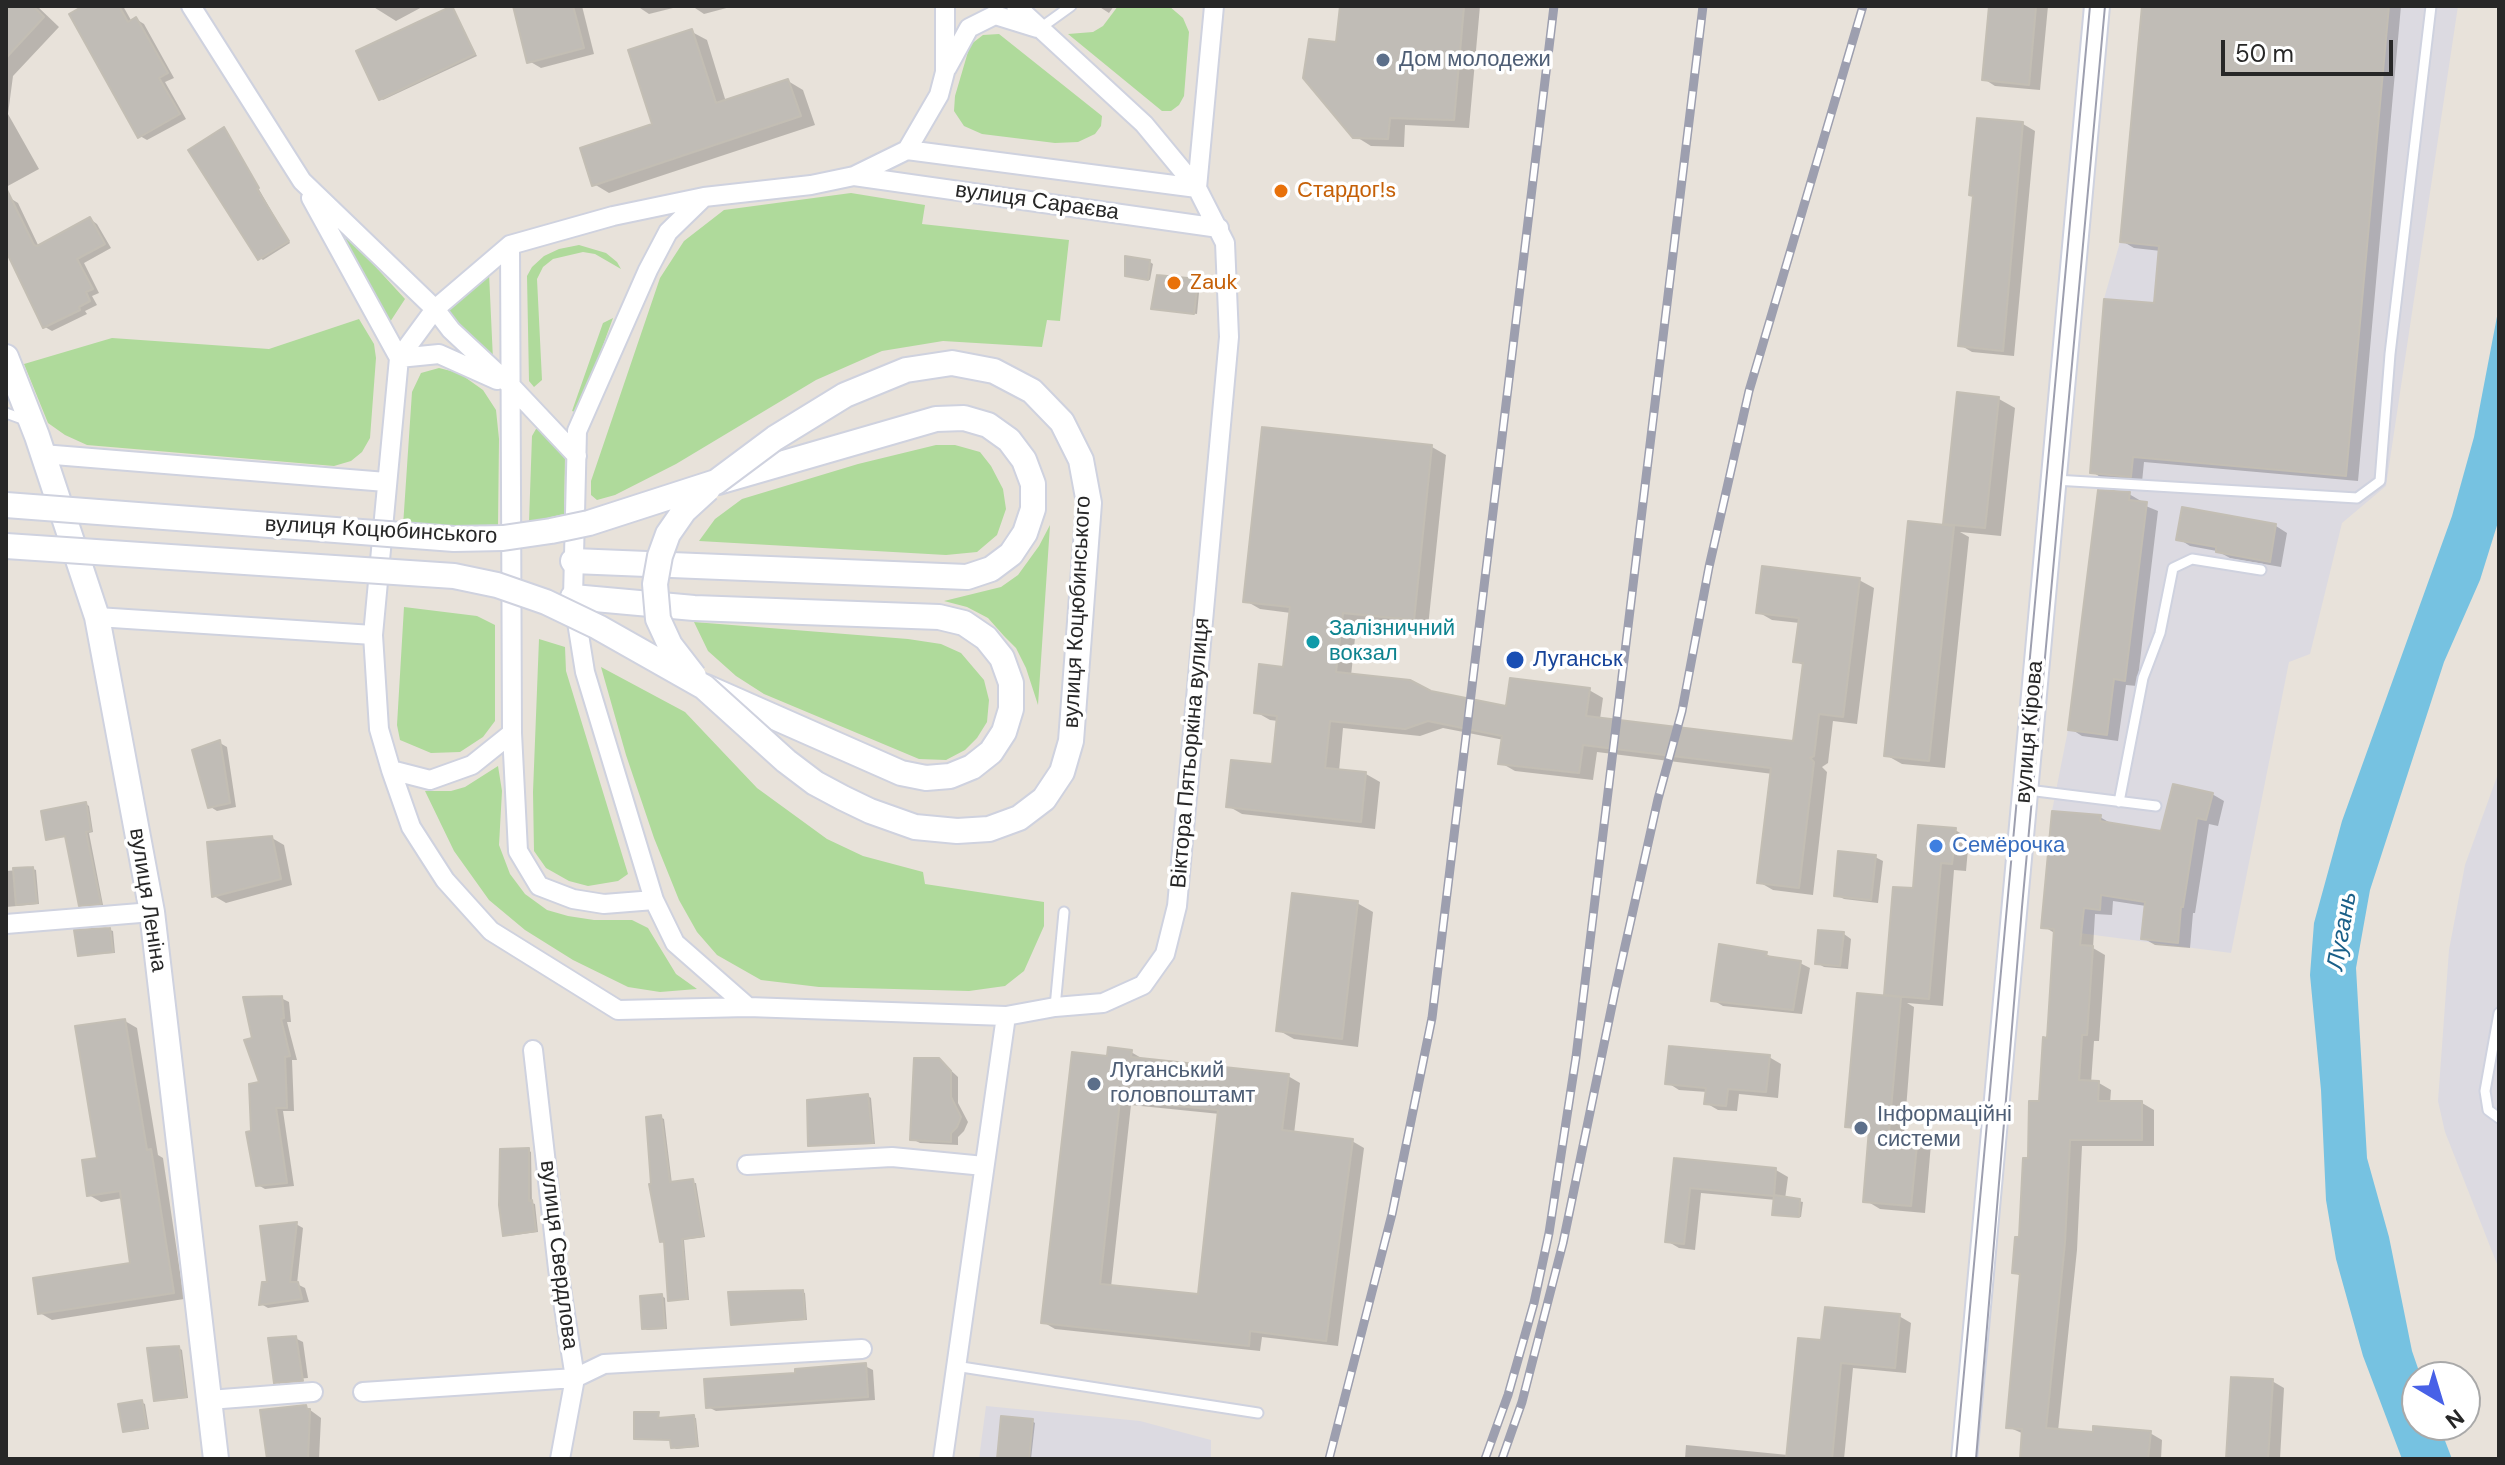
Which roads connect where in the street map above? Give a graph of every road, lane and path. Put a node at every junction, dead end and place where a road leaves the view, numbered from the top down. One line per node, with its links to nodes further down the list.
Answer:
1 (191, 6): 12 (street)
2 (945, 6): 9 (street)
3 (1016, 6): 8 (street, Віктора Пятьоркіна вулиця)
4 (1071, 6): 8 (lane)
5 (1214, 6): 13 (street)
6 (2097, 6): 25 (street, вулиця Кірова)
7 (2431, 6): 25 (lane)
8 (1039, 29): 9 (street); 13 (street, Віктора Пятьоркіна вулиця)
9 (945, 72): 10 (street)
10 (907, 150): 11 (street); 13 (street)
11 (854, 176): 14 (street); 15 (street, вулиця Сараєва)
12 (302, 181): 17 (street); 19 (street)
13 (1197, 188): 15 (street, Віктора Пятьоркіна вулиця)
14 (704, 197): 16 (street); 24 (street)
15 (1219, 228): 46 (street, Віктора Пятьоркіна вулиця)
16 (510, 245): 17 (street); 20 (street)
17 (435, 309): 19 (street); 20 (street)
18 (6, 357): 22 (street, вулиця Леніна)
19 (399, 358): 20 (street); 26 (street, Віктора Пятьоркіна вулиця)
20 (511, 386): 24 (street); 36 (street)
21 (6, 413): 22 (lane)
22 (32, 423): 23 (street, вулиця Леніна)
23 (42, 454): 26 (street); 33 (street, вулиця Леніна)
24 (577, 456): 30 (street)
25 (2053, 479): 38 (street, вулиця Кірова)
26 (386, 482): 34 (street, Віктора Пятьоркіна вулиця)
27 (716, 482): 28 (street, вулиця Коцюбинського, bridge); 30 (street); 35 (street, bridge); 35 (street, вулиця Коцюбинського, bridge)
28 (6, 505)
29 (6, 546): 35 (street, вулиця Коцюбинського, bridge)
30 (573, 561): 32 (street)
31 (2261, 570): 39 (lane)
32 (573, 597): 35 (street); 41 (street)
33 (97, 617): 34 (street); 42 (street, вулиця Леніна)
34 (373, 635): 37 (street, Віктора Пятьоркіна вулиця)
35 (704, 687)
36 (512, 733): 37 (street); 41 (street)
37 (391, 770): 45 (street, Віктора Пятьоркіна вулиця)
38 (2025, 790): 39 (lane); 63 (street, вулиця Кірова)
39 (2119, 802): 40 (lane)
40 (2156, 806)
41 (654, 900): 45 (street)
42 (152, 912): 44 (street); 58 (street, вулиця Леніна)
43 (1064, 912): 46 (lane)
44 (6, 924)
45 (748, 1007): 48 (street, Віктора Пятьоркіна вулиця)
46 (1055, 1007): 48 (street, Віктора Пятьоркіна вулиця)
47 (2499, 1013): 50 (lane)
48 (1006, 1016): 52 (street)
49 (533, 1050): 55 (street, вулиця Свердлова)
50 (2499, 1118)
51 (747, 1165): 52 (street)
52 (984, 1166): 54 (street)
53 (862, 1349): 55 (street)
54 (955, 1366): 59 (lane); 62 (street)
55 (575, 1378): 57 (street); 61 (street, вулиця Свердлова)
56 (313, 1392): 58 (street)
57 (363, 1392)
58 (209, 1400): 60 (street, вулиця Леніна)
59 (1258, 1413)
60 (216, 1459)
61 (560, 1459)
62 (943, 1459)
63 (1964, 1459)

